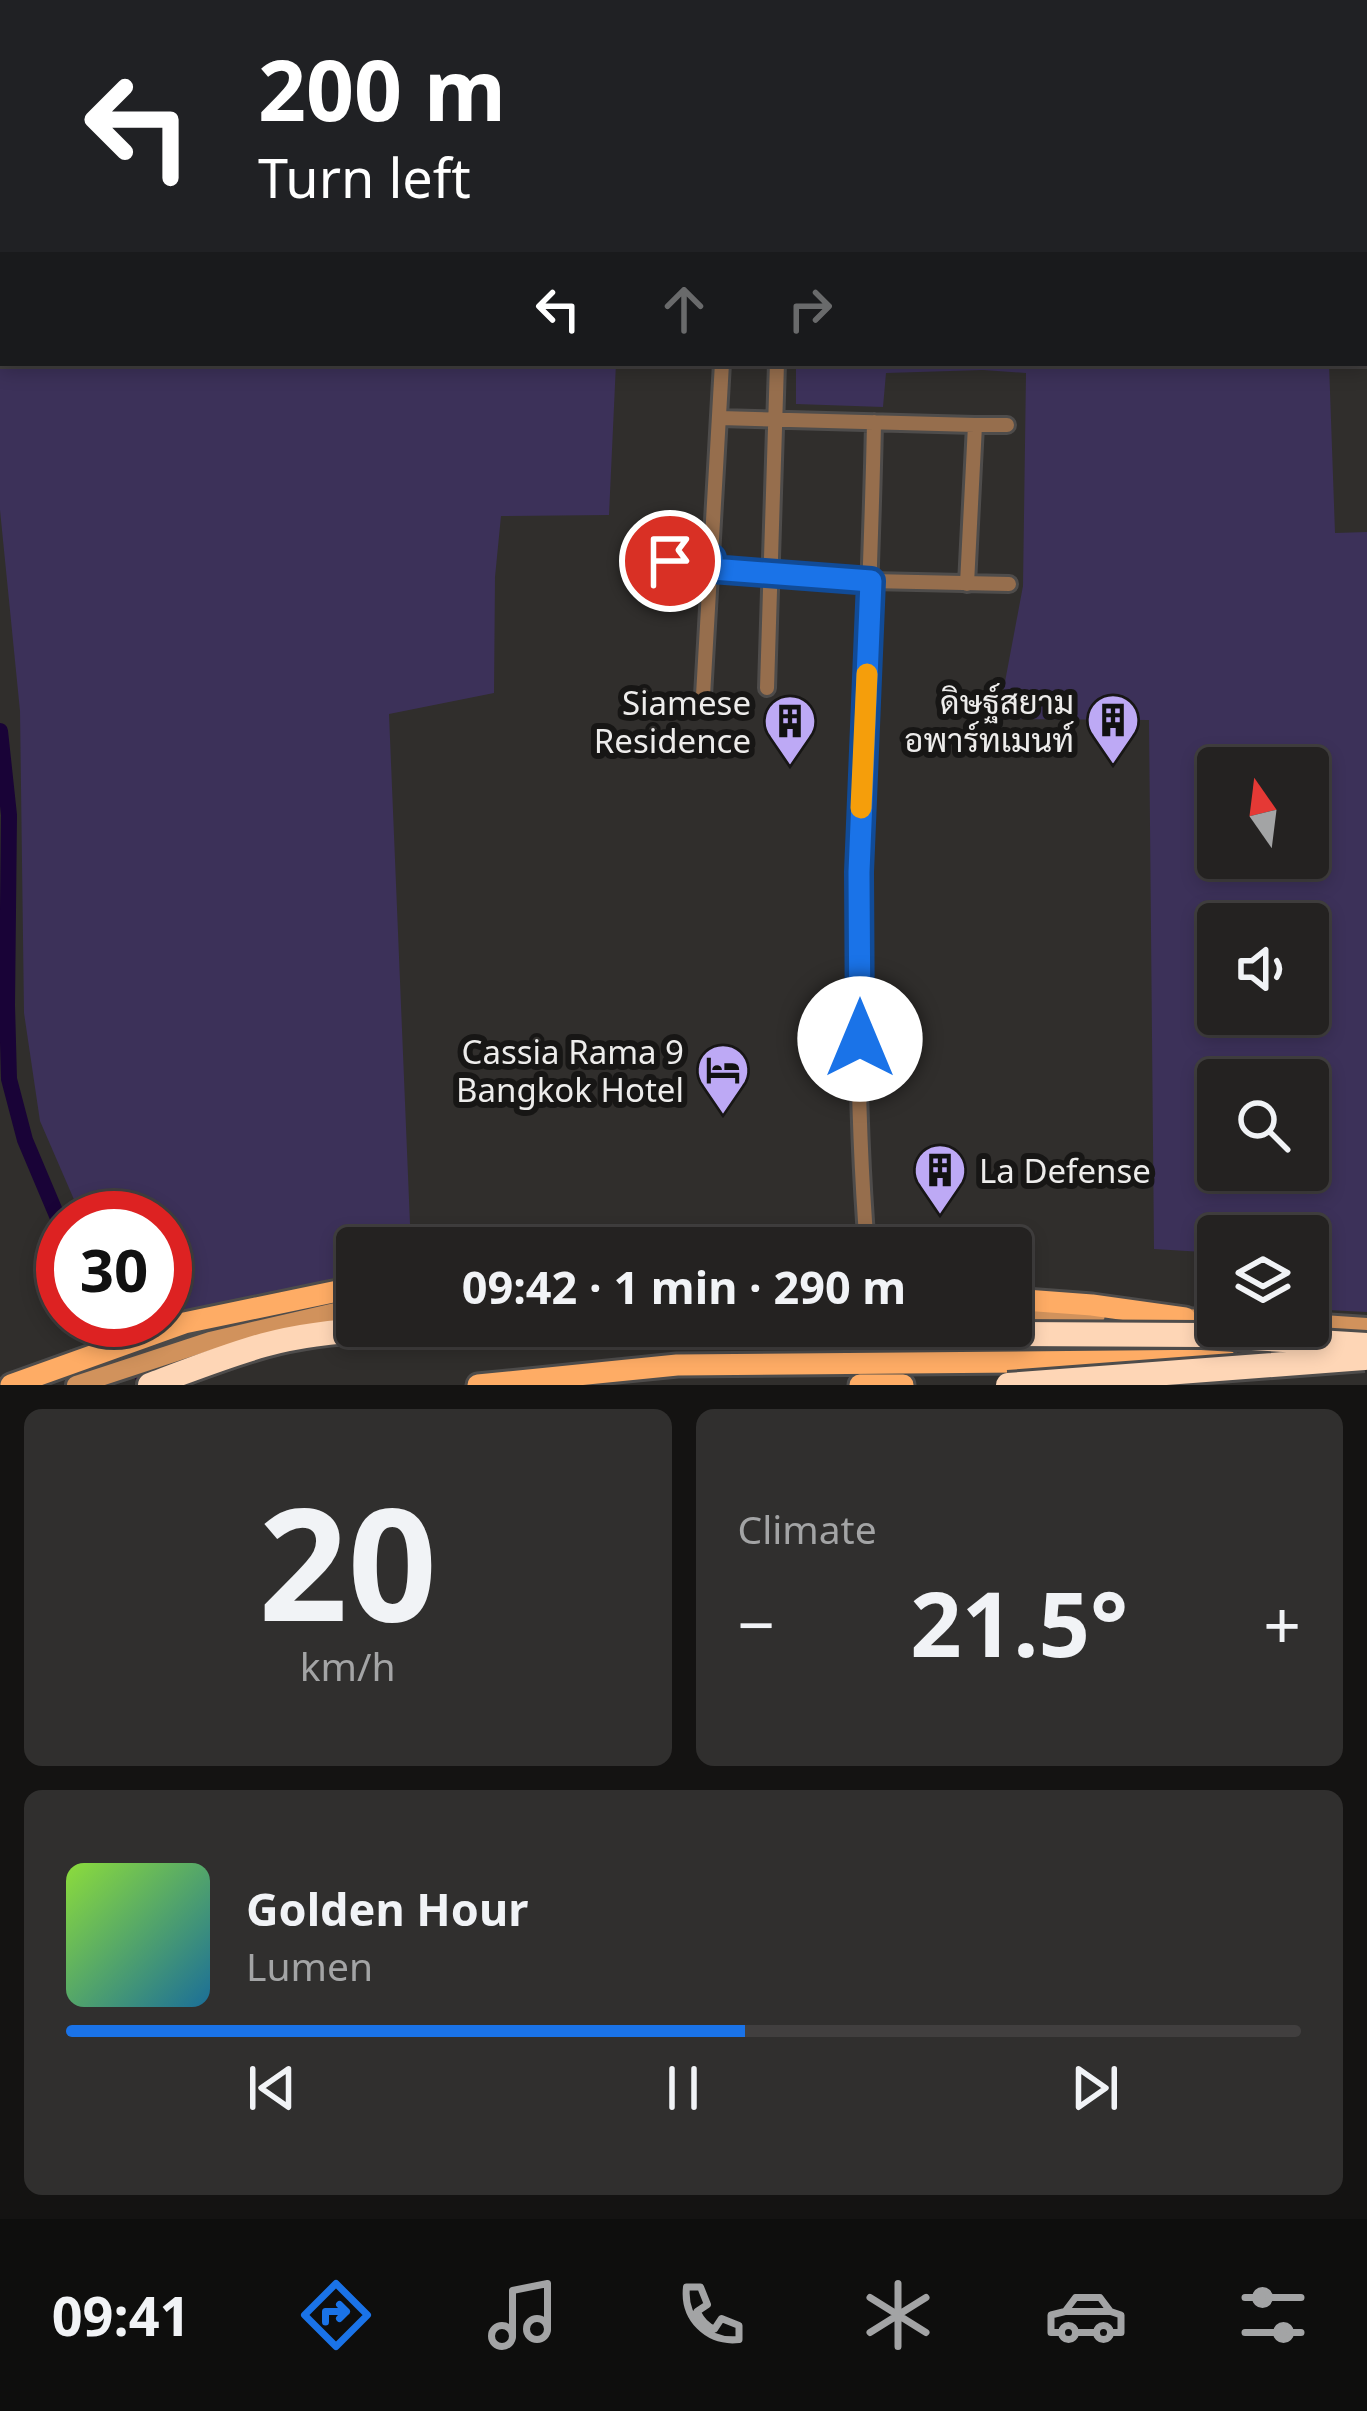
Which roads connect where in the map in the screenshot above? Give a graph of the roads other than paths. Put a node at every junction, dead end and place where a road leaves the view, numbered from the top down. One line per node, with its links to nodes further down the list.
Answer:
1 (722, 366): 3 (street)
2 (777, 366): 4 (street)
3 (720, 418): 4 (street); 9 (street)
4 (776, 419): 5 (street); 10 (street)
5 (874, 422): 6 (street); 11 (street)
6 (975, 425): 7 (street); 12 (street)
7 (1007, 425)
8 (630, 564): 9 (street)
9 (712, 564): 10 (street); 15 (street)
10 (770, 574): 11 (street); 14 (street)
11 (871, 581): 12 (street); 16 (street)
12 (967, 584): 13 (street)
13 (1009, 584)
14 (767, 688)
15 (703, 696)
16 (865, 1227)
17 (336, 1291): 29 (main road)
18 (1032, 1306): 20 (main road)
19 (336, 1312): 30 (main road)
20 (1185, 1318): 21 (main road)
21 (1197, 1318)
22 (1329, 1324): 23 (main road)
23 (1367, 1327)
24 (1329, 1345): 26 (main road)
25 (1367, 1345): 31 (highway, bridge)
26 (1367, 1359): 27 (main road); 34 (highway, bridge)
27 (982, 1362): 28 (main road); 34 (main road)
28 (855, 1375): 32 (main road); 33 (main road)
29 (11, 1385)
30 (76, 1385)
31 (150, 1385)
32 (478, 1385)
33 (903, 1385)
34 (1005, 1385)

